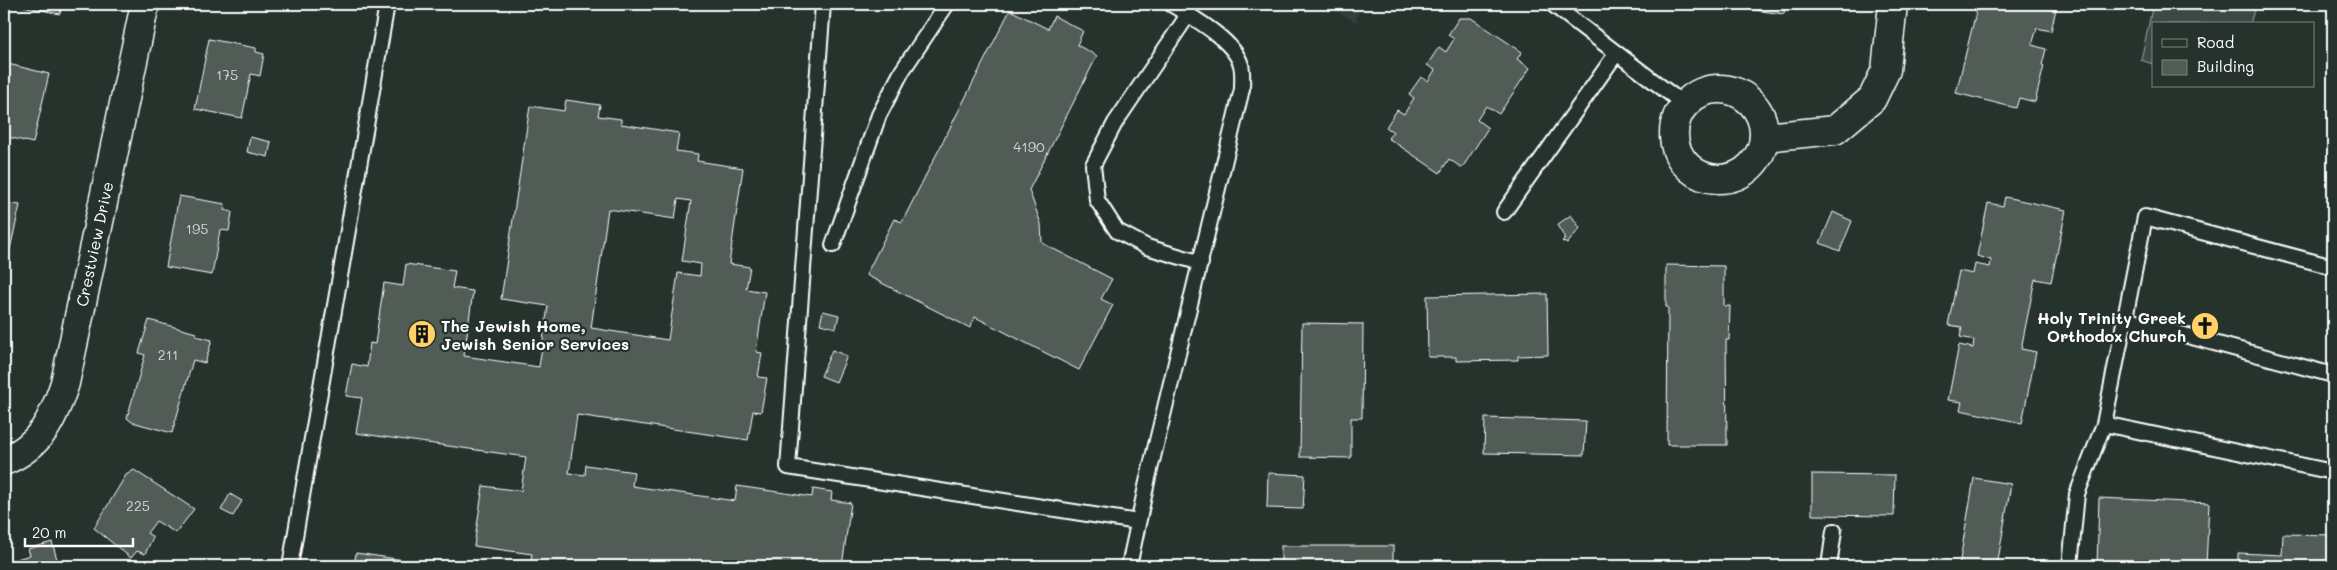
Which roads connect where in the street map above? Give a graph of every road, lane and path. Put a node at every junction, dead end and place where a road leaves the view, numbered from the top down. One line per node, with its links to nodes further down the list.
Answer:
1 (145, 4): 19 (street, Crestview Drive)
2 (387, 4): 23 (lane)
3 (823, 4): 21 (lane)
4 (947, 4): 13 (lane)
5 (1171, 4): 8 (lane)
6 (1552, 4): 9 (lane)
7 (1893, 4): 11 (street)
8 (1188, 15): 14 (lane); 14 (lane)
9 (1616, 54): 10 (lane); 12 (lane)
10 (1684, 105): 11 (street); 11 (street)
11 (1764, 137)
12 (1504, 212)
13 (833, 245)
14 (1201, 263): 21 (lane)
15 (2333, 267): 16 (lane)
16 (2124, 319): 17 (lane); 18 (lane)
17 (2333, 376)
18 (2104, 424): 20 (lane); 26 (lane)
19 (4, 461)
20 (2333, 472)
21 (1138, 522): 24 (lane)
22 (1834, 531): 25 (lane)
23 (290, 566)
24 (1129, 566)
25 (1829, 566)
26 (2070, 566)

